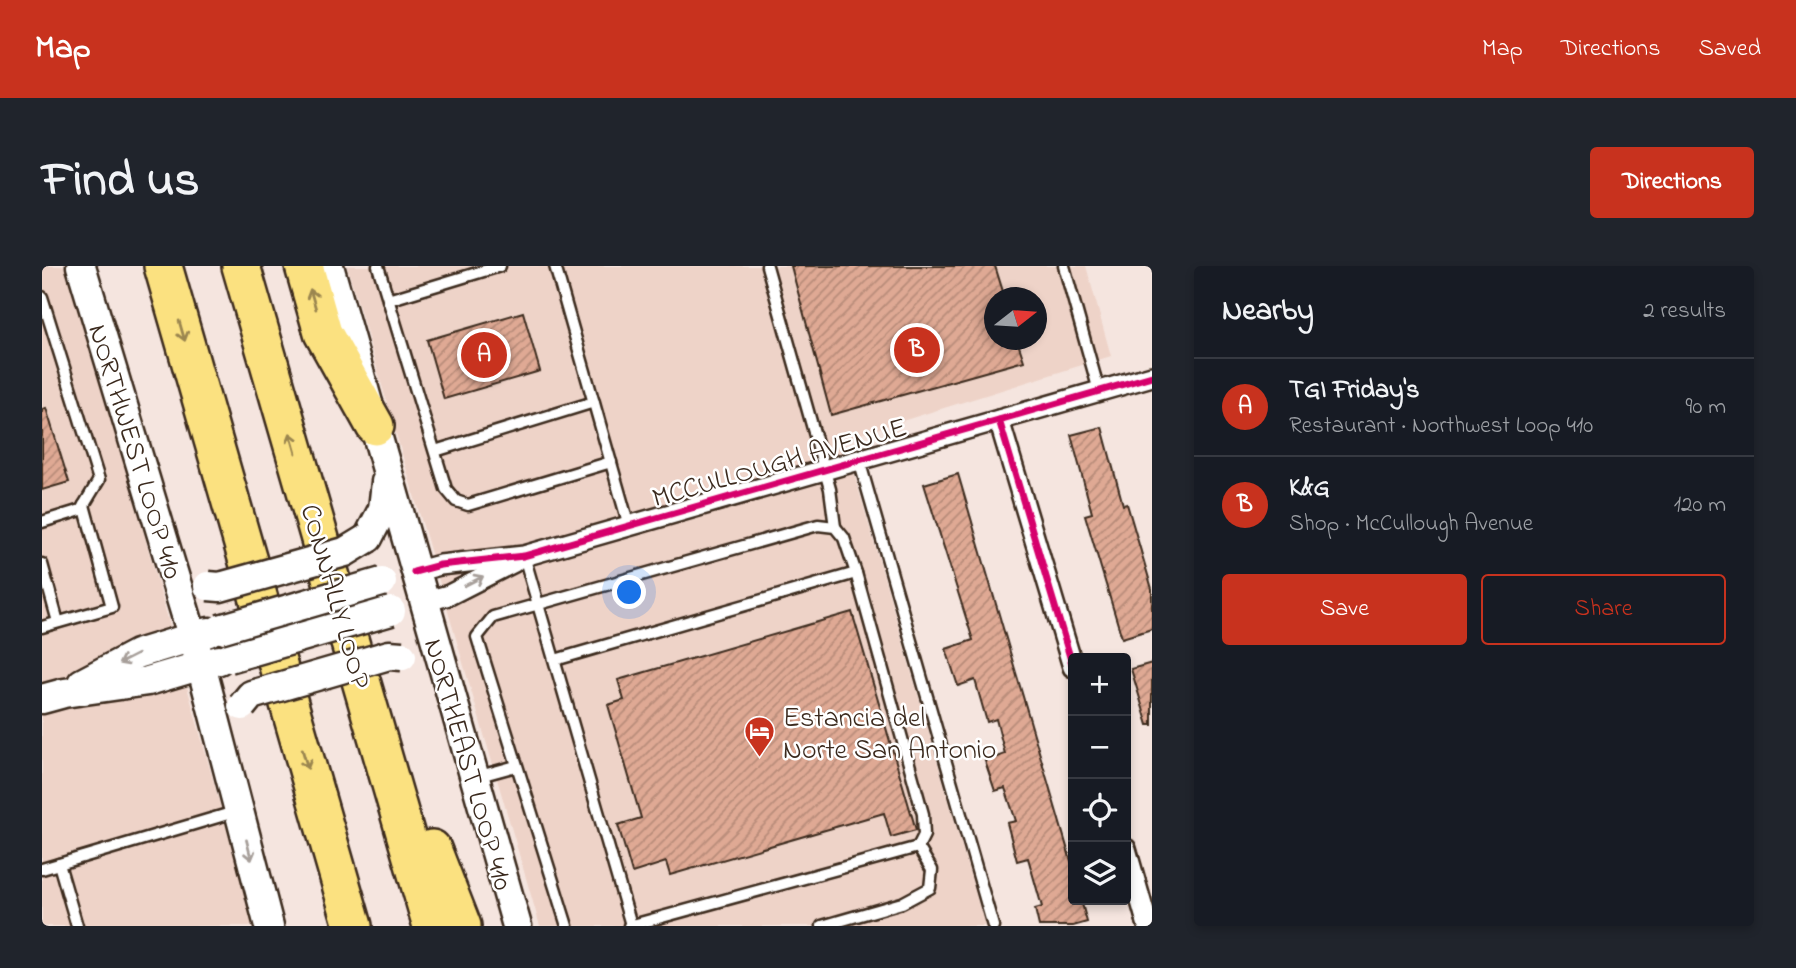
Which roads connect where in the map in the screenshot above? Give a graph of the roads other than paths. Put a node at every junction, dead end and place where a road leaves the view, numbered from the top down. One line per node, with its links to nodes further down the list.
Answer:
1 (81, 266): 27 (main road, NORTHWEST LOOP 410)
2 (163, 266): 46 (highway, one-way to 46)
3 (241, 266): 42 (highway, CONNALLY LOOP, one-way to 3)
4 (304, 266): 17 (highway, one-way to 4)
5 (329, 266): 17 (main road)
6 (378, 266): 12 (lane)
7 (500, 266): 12 (lane)
8 (555, 266): 15 (lane)
9 (767, 266): 21 (lane)
10 (1064, 266): 14 (lane)
11 (42, 297): 23 (lane)
12 (388, 300): 18 (lane)
13 (1152, 376): 14 (street, MCCULLOUGH AVENUE)
14 (1099, 391): 16 (street, MCCULLOUGH AVENUE)
15 (594, 402): 18 (lane); 20 (lane)
16 (999, 420): 19 (street, MCCULLOUGH AVENUE); 37 (street)
17 (375, 426): 22 (main road)
18 (435, 451): 20 (lane)
19 (859, 460): 21 (street, MCCULLOUGH AVENUE); 62 (lane)
20 (611, 462): 25 (lane)
21 (823, 470): 25 (street, MCCULLOUGH AVENUE); 26 (lane)
22 (387, 473): 27 (main road, bridge); 30 (main road)
23 (84, 505): 24 (lane); 34 (lane)
24 (42, 522)
25 (629, 526): 28 (street, MCCULLOUGH AVENUE)
26 (835, 527): 31 (lane); 33 (lane)
27 (168, 551): 36 (main road, NORTHWEST LOOP 410)
28 (524, 556): 30 (street, MCCULLOUGH AVENUE); 32 (street, MCCULLOUGH AVENUE, one-way to 28); 33 (lane)
29 (42, 564): 34 (lane)
30 (414, 572): 32 (main road); 36 (main road, MCCULLOUGH AVENUE, bridge)
31 (856, 573): 38 (lane); 48 (lane)
32 (423, 602): 39 (main road, MCCULLOUGH AVENUE, bridge); 41 (main road, NORTHEAST LOOP 410)
33 (539, 604): 38 (lane); 43 (lane)
34 (58, 622): 35 (lane)
35 (42, 627)
36 (193, 637): 39 (main road); 40 (main road, MCCULLOUGH AVENUE, one-way to 40)
37 (1069, 653)
38 (555, 660): 60 (lane)
39 (201, 665): 40 (main road, MCCULLOUGH AVENUE); 45 (main road)
40 (53, 696)
41 (451, 697): 44 (main road, NORTHEAST LOOP 410); 45 (main road, bridge)
42 (372, 720): 56 (highway, CONNALLY LOOP); 57 (highway)
43 (516, 766): 44 (lane); 59 (lane)
44 (475, 778): 58 (main road, NORTHEAST LOOP 410)
45 (232, 784): 47 (main road)
46 (319, 807): 54 (highway); 55 (highway)
47 (239, 811): 49 (lane); 53 (main road, one-way to 53)
48 (918, 847): 60 (lane); 61 (lane)
49 (59, 864): 51 (lane); 52 (lane)
50 (1131, 866): 63 (street)
51 (42, 869)
52 (77, 926)
53 (269, 926)
54 (336, 926)
55 (353, 926)
56 (432, 926)
57 (462, 926)
58 (517, 926)
59 (567, 926)
60 (630, 926)
61 (822, 926)
62 (993, 926)
63 (1148, 926)

